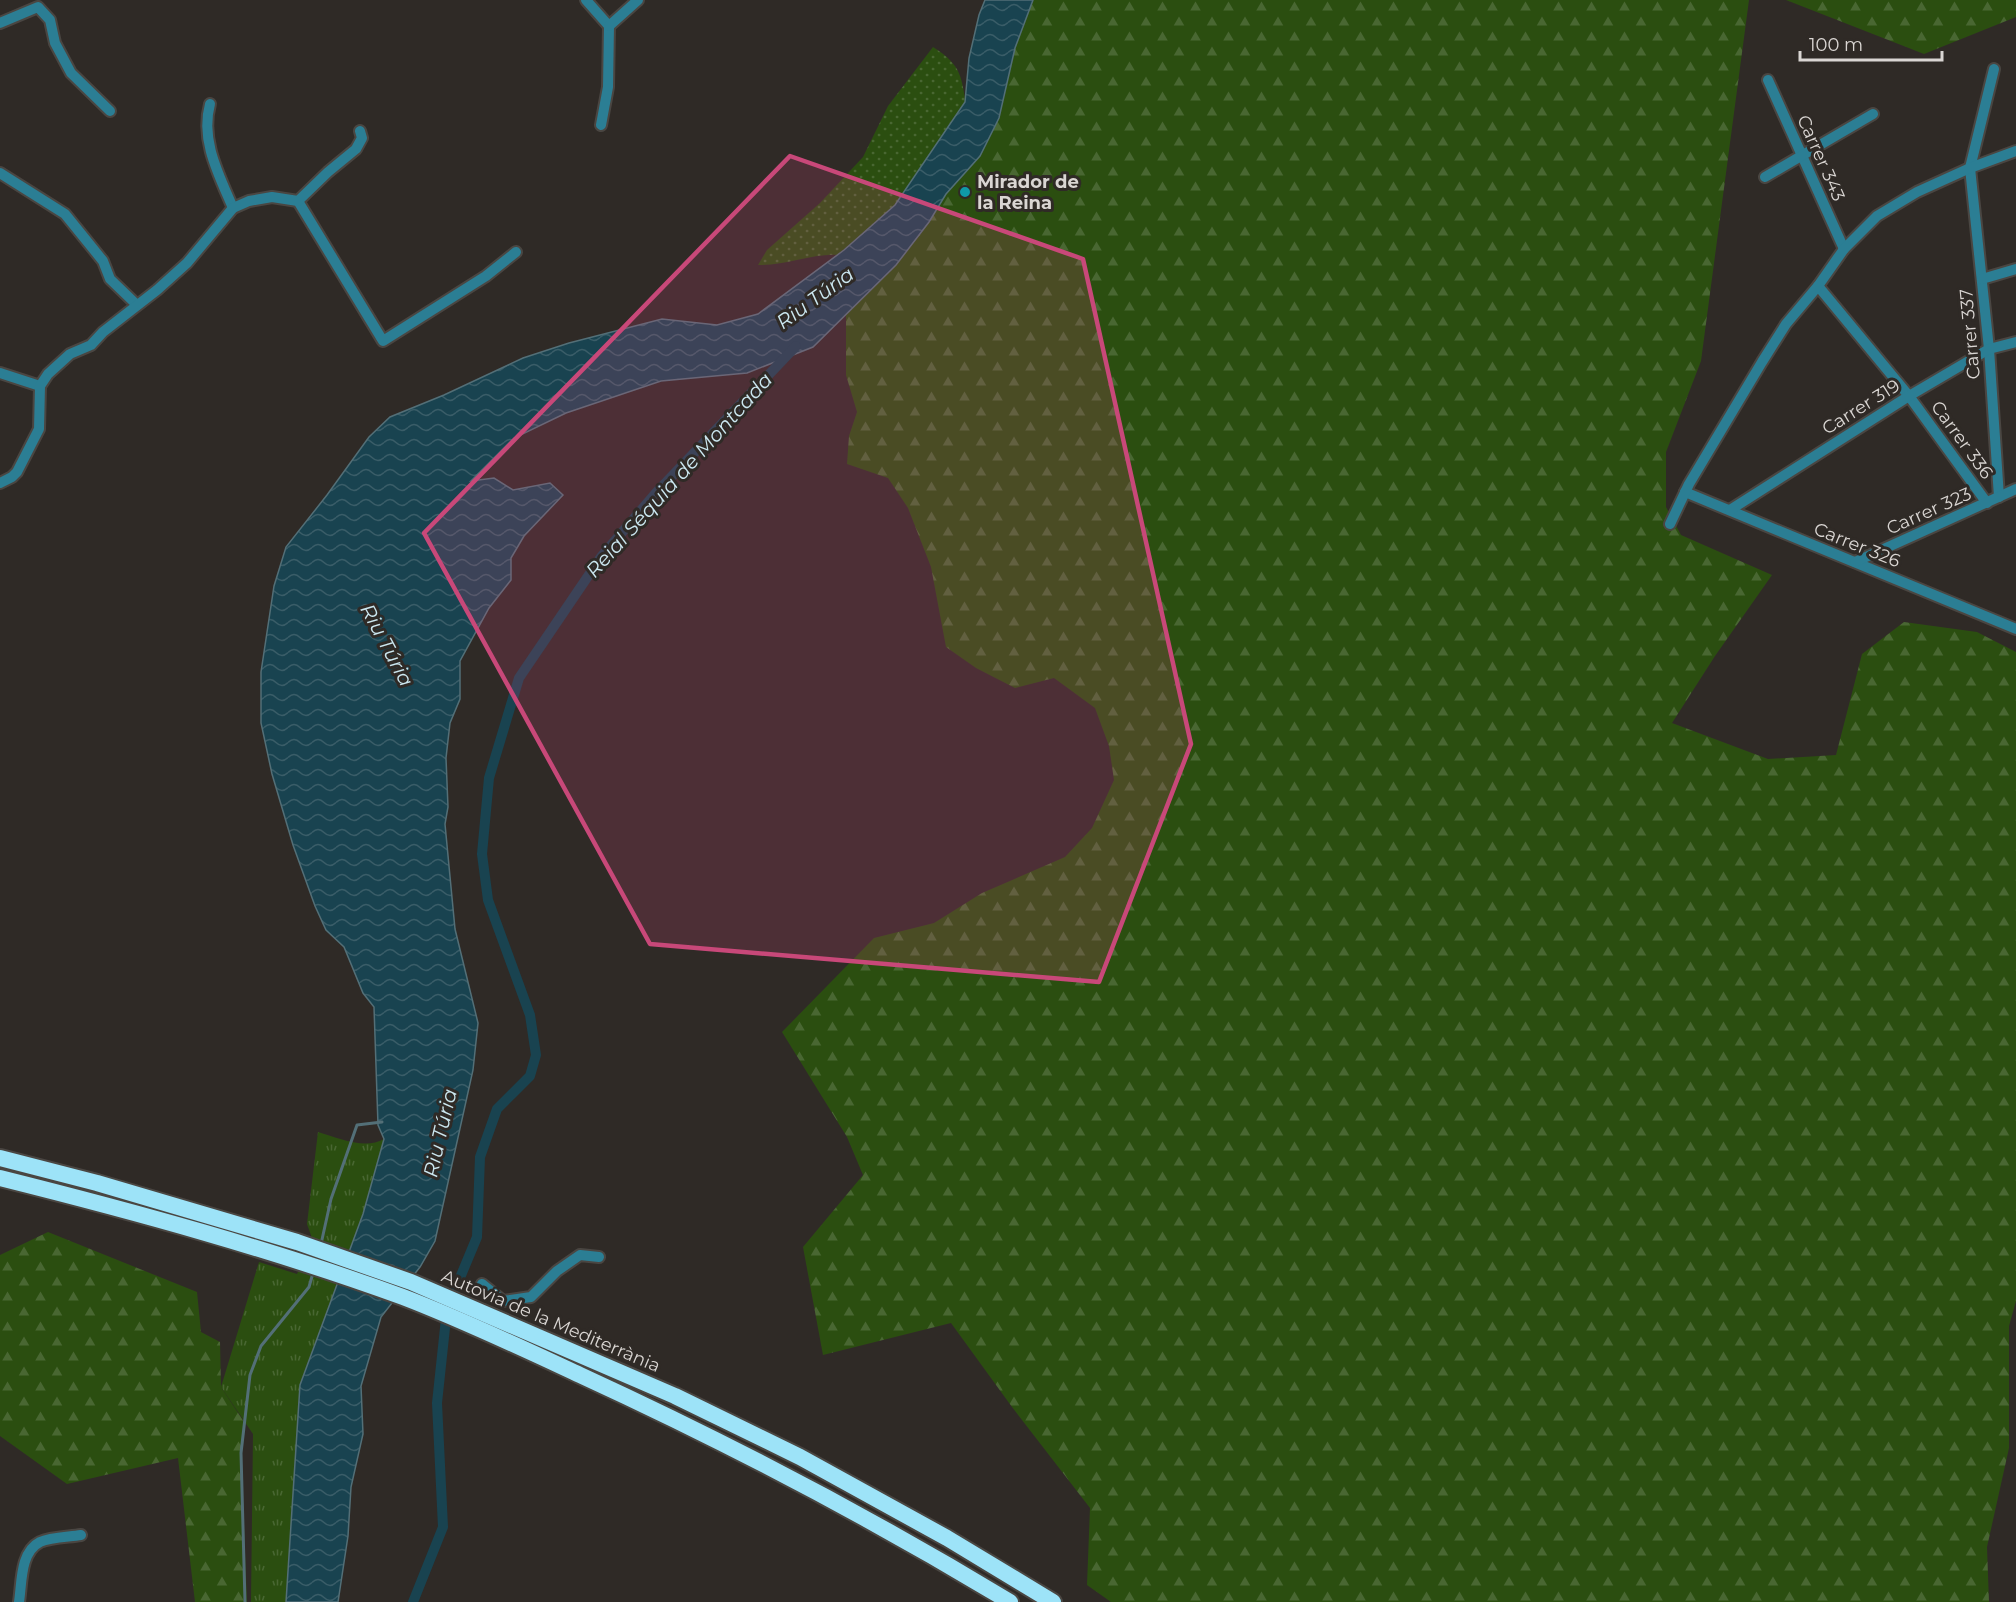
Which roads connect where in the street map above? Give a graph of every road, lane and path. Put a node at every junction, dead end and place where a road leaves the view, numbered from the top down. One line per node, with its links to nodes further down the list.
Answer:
1 (586, 0): 4 (street)
2 (638, 0): 4 (street)
3 (0, 23): 8 (street)
4 (609, 26): 10 (street)
5 (1994, 69): 14 (street, Carrer 337)
6 (1768, 80): 13 (street, Carrer 343)
7 (210, 104): 18 (street)
8 (110, 111)
9 (1873, 114): 13 (street)
10 (601, 125)
11 (360, 131): 17 (street)
12 (2016, 151): 14 (street)
13 (1802, 155): 16 (street); 19 (street, Carrer 343)
14 (1970, 168): 19 (street); 22 (street, Carrer 337)
15 (0, 173): 24 (street)
16 (1765, 177)
17 (298, 201): 18 (street); 20 (street)
18 (233, 208): 24 (street)
19 (1844, 249): 23 (street)
20 (516, 252)
21 (2016, 269): 22 (street)
22 (1982, 279): 26 (street, Carrer 337)
23 (1818, 286): 29 (street, Carrer 336); 32 (street)
24 (137, 305): 28 (street)
25 (2016, 342): 26 (street, Carrer 319)
26 (1989, 349): 29 (street, Carrer 319); 33 (street, Carrer 337)
27 (0, 373): 28 (street)
28 (40, 386): 30 (street)
29 (1910, 396): 34 (street, Carrer 336); 35 (street, Carrer 319)
30 (0, 483)
31 (2016, 489): 33 (street, Carrer 323)
32 (1685, 492): 35 (street, Carrer 326); 36 (street)
33 (2000, 497): 34 (street, Carrer 323)
34 (1987, 502): 37 (street, Carrer 323)
35 (1730, 510): 37 (street, Carrer 326)
36 (1670, 524)
37 (1855, 562): 38 (street, Carrer 326)
38 (2016, 629)
39 (0, 1158): 41 (highway, Autovia de la Mediterrània)
40 (0, 1178): 41 (highway, Autovia de la Mediterrània)
41 (196, 1220): 46 (highway, Autovia de la Mediterrània); 47 (highway, Autovia de la Mediterrània)
42 (599, 1257): 43 (street)
43 (482, 1284)
44 (81, 1535): 45 (street)
45 (19, 1602)
46 (1010, 1602)
47 (1053, 1602)

